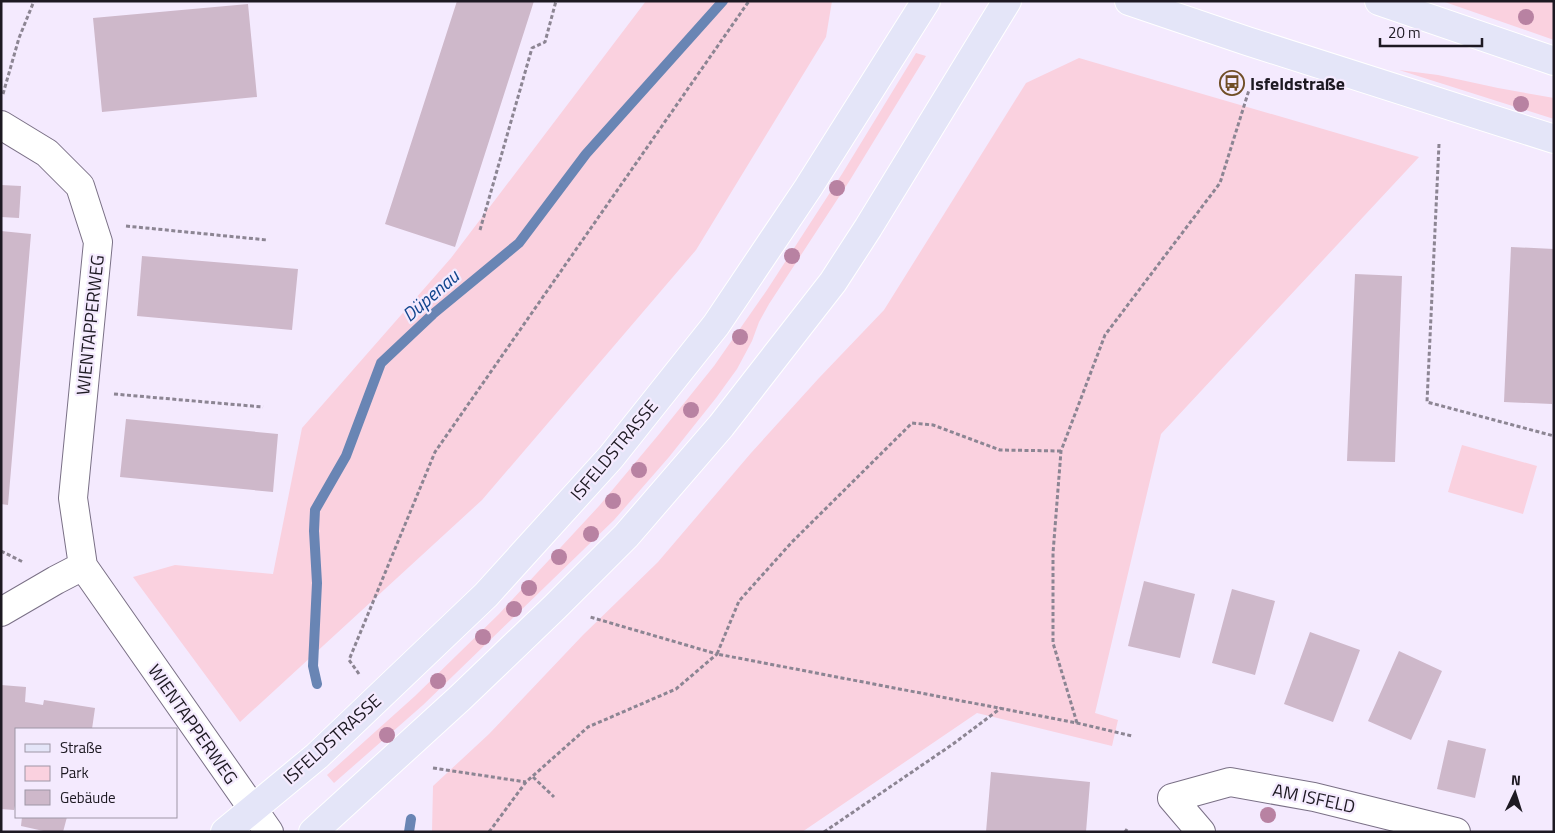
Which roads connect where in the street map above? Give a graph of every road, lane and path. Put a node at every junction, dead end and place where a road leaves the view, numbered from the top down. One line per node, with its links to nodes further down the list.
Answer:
1 (34, 1): 10 (path)
2 (556, 1): 15 (path)
3 (749, 1): 25 (path)
4 (926, 1): 33 (main road, ISFELDSTRASSE)
5 (1007, 1): 22 (main road)
6 (1130, 1): 12 (main road)
7 (1379, 1): 8 (main road)
8 (1554, 61)
9 (1249, 90): 20 (path)
10 (1, 99)
11 (1, 125): 14 (street, WIENTAPPERWEG)
12 (1554, 139)
13 (1439, 144): 19 (path)
14 (92, 222): 16 (path); 17 (street, WIENTAPPERWEG)
15 (480, 230)
16 (267, 240)
17 (83, 392): 18 (path); 21 (street, WIENTAPPERWEG)
18 (263, 407)
19 (1554, 436)
20 (1061, 452): 24 (path); 27 (path)
21 (83, 566): 23 (street); 33 (street, WIENTAPPERWEG)
22 (555, 607): 24 (path); 36 (main road)
23 (1, 612)
24 (717, 654): 26 (path); 30 (path)
25 (359, 674)
26 (1001, 708): 27 (path); 38 (path)
27 (1077, 723): 28 (path)
28 (1132, 736)
29 (433, 768): 31 (path)
30 (533, 777): 31 (path); 32 (path)
31 (526, 782): 37 (path)
32 (554, 798)
33 (254, 809): 34 (main road, ISFELDSTRASSE); 35 (street, WIENTAPPERWEG)
34 (225, 832)
35 (269, 832)
36 (313, 832)
37 (489, 832)
38 (824, 832)
39 (1201, 832): 40 (street, AM ISFELD)
40 (1456, 832)

